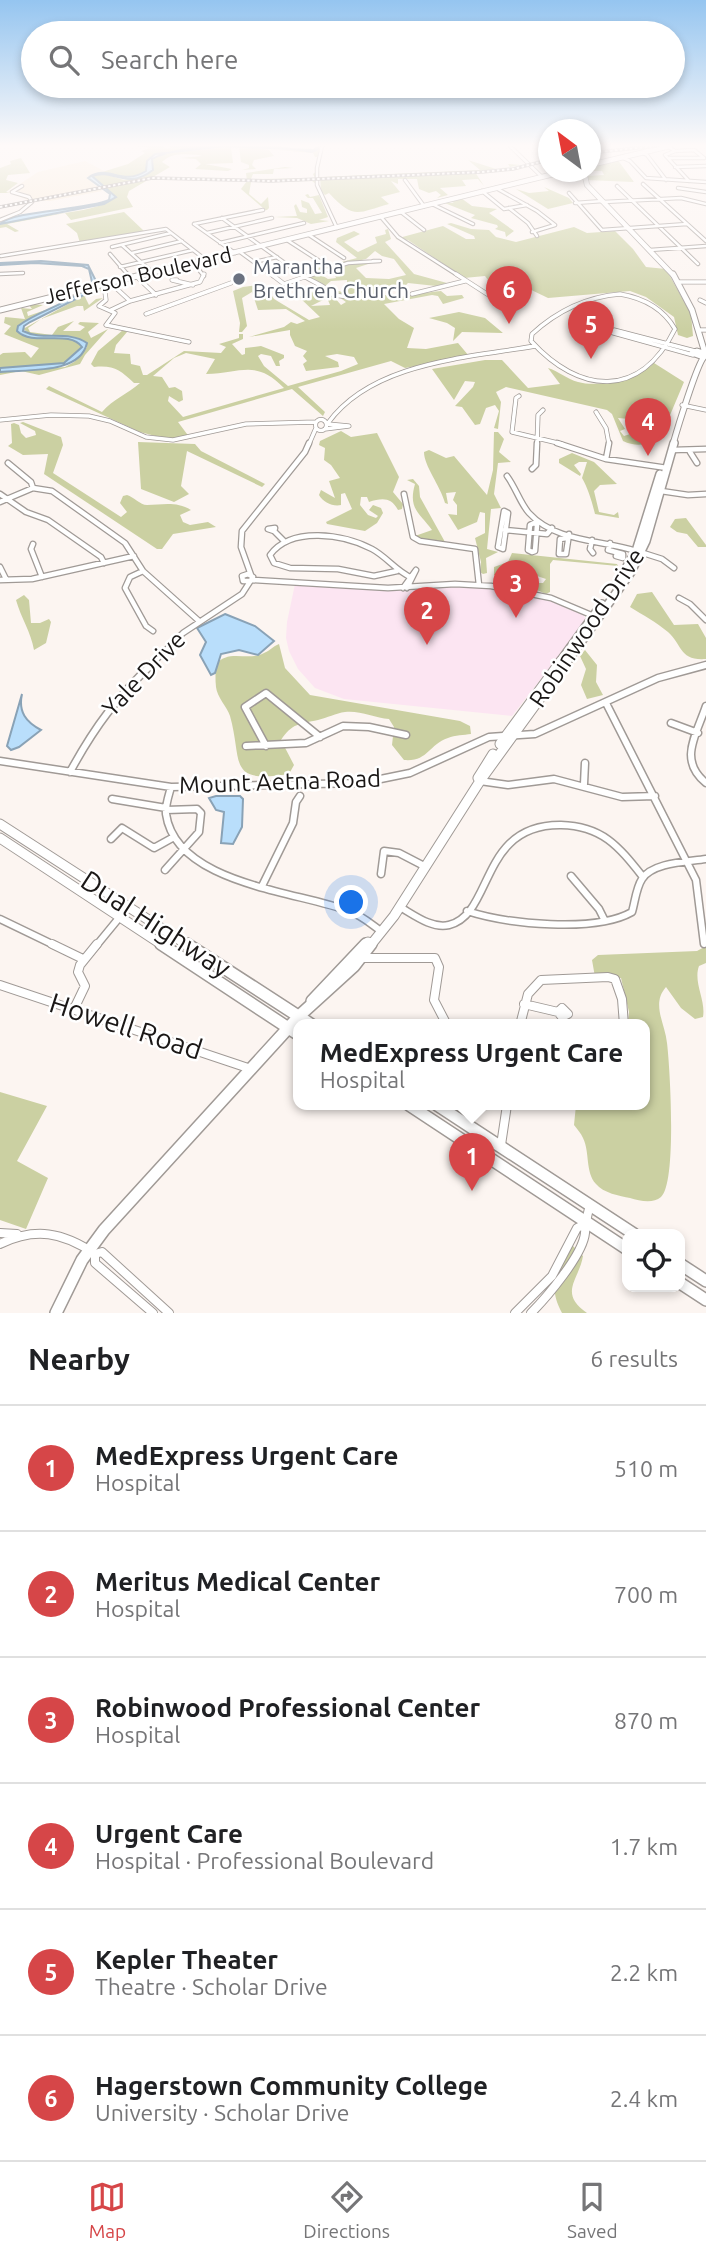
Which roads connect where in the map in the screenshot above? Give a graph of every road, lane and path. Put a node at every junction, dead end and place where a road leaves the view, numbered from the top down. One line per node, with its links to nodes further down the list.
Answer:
1 (24, 207): 17 (street)
2 (324, 207): 23 (street)
3 (419, 207): 13 (main road, Jefferson Boulevard)
4 (439, 207): 19 (street)
5 (516, 207): 11 (street)
6 (530, 207): 26 (street)
7 (579, 207): 24 (street)
8 (608, 207): 24 (main road, Robinwood Drive)
9 (639, 207): 21 (street)
10 (668, 207): 20 (street)
11 (507, 209): 26 (street)
12 (263, 210): 15 (street)
13 (401, 212): 14 (main road, Jefferson Boulevard); 25 (street)
14 (381, 217): 23 (main road, Jefferson Boulevard); 62 (street)
15 (222, 218): 22 (street); 28 (street)
16 (272, 218): 22 (street)
17 (0, 220)
18 (304, 223): 30 (street)
19 (473, 224)
20 (687, 224): 21 (street); 35 (street)
21 (659, 226): 24 (street); 39 (street)
22 (235, 227): 28 (street); 30 (street)
23 (337, 228): 29 (main road, Jefferson Boulevard)
24 (629, 228): 41 (main road, Robinwood Drive)
25 (424, 230)
26 (532, 232): 31 (street)
27 (171, 233): 33 (street); 36 (street); 45 (street)
28 (207, 233): 34 (street)
29 (309, 235): 32 (main road, Jefferson Boulevard); 47 (street)
30 (248, 236): 34 (street); 37 (street)
31 (537, 236)
32 (287, 240): 37 (main road, Jefferson Boulevard); 52 (street)
33 (182, 241): 40 (street); 42 (street)
34 (220, 243): 43 (street)
35 (706, 243): 39 (street)
36 (121, 244): 38 (street); 42 (street)
37 (263, 246): 43 (main road, Jefferson Boulevard); 46 (street)
38 (112, 247)
39 (681, 247): 41 (street); 54 (street)
40 (193, 250): 48 (street); 50 (street)
41 (650, 250): 63 (main road, Robinwood Drive)
42 (132, 253): 50 (street)
43 (238, 253): 48 (main road, Jefferson Boulevard); 51 (street)
44 (110, 254): 55 (street)
45 (1, 256)
46 (278, 257): 51 (street); 60 (street)
47 (344, 258)
48 (206, 260): 53 (main road, Jefferson Boulevard)
49 (373, 261): 60 (street)
50 (142, 262): 55 (street); 57 (street)
51 (254, 262): 60 (street)
52 (321, 262)
53 (194, 264): 57 (main road, Jefferson Boulevard); 67 (street)
54 (698, 264)
55 (120, 267): 59 (street)
56 (23, 273): 58 (street)
57 (153, 273): 59 (main road, Jefferson Boulevard)
58 (0, 274)
59 (134, 278): 66 (main road, Jefferson Boulevard); 71 (street)
60 (306, 278): 73 (street)
61 (177, 280): 67 (street)
62 (465, 281): 70 (street); 72 (street)
63 (677, 282): 64 (street); 81 (main road, Robinwood Drive)
64 (706, 282)
65 (231, 283): 77 (street)
66 (104, 284): 78 (main road, Jefferson Boulevard); 79 (street)
67 (193, 285): 69 (street)
68 (116, 288): 75 (street)
69 (165, 294): 71 (street); 77 (street)
70 (487, 294)
71 (156, 295): 75 (street)
72 (412, 295)
73 (349, 297)
74 (700, 300): 76 (street)
75 (130, 301): 79 (street)
76 (706, 303)
77 (170, 306): 80 (street)
78 (0, 310)
79 (111, 311): 83 (street)
80 (146, 314)
81 (698, 330): 82 (street); 87 (main road, Robinwood Drive); 88 (main road, Robinwood Drive)
82 (706, 330)
83 (189, 342)
84 (664, 345): 84 (street); 85 (street); 85 (street); 86 (street); 87 (street)
85 (535, 346): 93 (street, Yale Drive)
86 (685, 348): 87 (main road)
87 (696, 351): 88 (main road); 90 (main road, Robinwood Drive)
88 (705, 355): 90 (main road, Robinwood Drive)
89 (519, 397): 98 (street)
90 (684, 406): 92 (street); 99 (main road, Robinwood Drive)
91 (543, 410): 98 (street)
92 (706, 411)
93 (336, 412): 97 (street, Yale Drive)
94 (596, 412): 102 (street)
95 (19, 419): 96 (street); 97 (street)
96 (0, 420)
97 (321, 425): 137 (street, Yale Drive)
98 (537, 436): 102 (street); 106 (street)
99 (672, 447): 101 (street); 105 (main road, Robinwood Drive); 105 (main road, Robinwood Drive)
100 (706, 449): 101 (street)
101 (690, 452): 104 (street)
102 (606, 459): 105 (street)
103 (8, 463): 108 (street)
104 (697, 463)
105 (664, 467): 109 (main road, Robinwood Drive); 115 (main road, Robinwood Drive)
106 (532, 469)
107 (508, 475): 117 (street)
108 (33, 488): 113 (street); 129 (street)
109 (661, 491): 112 (street); 116 (main road, Robinwood Drive)
110 (0, 494): 113 (street)
111 (404, 494): 141 (street)
112 (706, 494)
113 (6, 499): 114 (street); 130 (street)
114 (0, 502)
115 (649, 511): 116 (main road); 127 (main road, Robinwood Drive)
116 (653, 519): 127 (main road, Robinwood Drive)
117 (552, 528): 122 (street); 123 (street)
118 (500, 529): 119 (street); 119 (street); 119 (street)
119 (506, 530): 121 (street)
120 (274, 531): 124 (street)
121 (530, 533): 122 (street); 122 (street); 122 (street)
122 (537, 533)
123 (592, 540): 126 (street); 128 (street)
124 (284, 541): 134 (street); 134 (street)
125 (33, 544): 136 (street)
126 (609, 544): 127 (street); 127 (street)
127 (631, 552): 132 (street); 135 (main road, Robinwood Drive); 135 (main road); 146 (main road, Robinwood Drive)
128 (593, 553)
129 (134, 556): 130 (street); 133 (street)
130 (104, 563): 136 (street)
131 (0, 567): 138 (street)
132 (674, 568)
133 (143, 570): 148 (street); 149 (street)
134 (397, 571): 143 (street)
135 (631, 572): 146 (main road, Robinwood Drive)
136 (41, 577): 138 (street)
137 (249, 578): 139 (street); 140 (street); 142 (street, Yale Drive); 144 (street, Yale Drive)
138 (3, 579)
139 (262, 580): 140 (street); 142 (street)
140 (275, 580): 143 (street)
141 (479, 585): 143 (street); 146 (street)
142 (246, 588): 144 (street, Yale Drive)
143 (405, 588)
144 (239, 596): 148 (street, Yale Drive)
145 (679, 598): 147 (street)
146 (596, 617): 157 (main road, Robinwood Drive); 157 (main road, Robinwood Drive)
147 (706, 620)
148 (199, 621): 162 (street, Yale Drive)
149 (153, 631)
150 (706, 665): 151 (street)
151 (606, 703): 157 (street); 168 (street)
152 (706, 706): 154 (street)
153 (671, 723): 154 (street)
154 (698, 733): 164 (street)
155 (406, 735): 156 (street)
156 (320, 737): 159 (street); 159 (street)
157 (508, 737): 163 (main road); 166 (street, Mount Aetna Road)
158 (246, 746): 159 (street)
159 (266, 746)
160 (0, 761): 162 (street, Mount Aetna Road)
161 (585, 763): 165 (street)
162 (70, 772): 166 (street, Mount Aetna Road)
163 (480, 781): 165 (street); 178 (main road)
164 (706, 783)
165 (584, 784): 168 (street)
166 (172, 787): 170 (street)
167 (300, 796): 183 (street)
168 (655, 796): 177 (street)
169 (113, 799): 170 (street)
170 (166, 809): 172 (street); 175 (street)
171 (0, 824): 184 (main road, Dual Highway)
172 (174, 837): 174 (street); 175 (street)
173 (0, 838): 187 (main road, Dual Highway)
174 (111, 839)
175 (184, 849): 179 (street); 183 (street)
176 (706, 859): 177 (street)
177 (688, 862): 182 (street); 191 (street)
178 (426, 867): 180 (street); 185 (main road)
179 (165, 870)
180 (382, 874)
181 (571, 876): 189 (street)
182 (643, 877): 186 (street); 189 (street)
183 (262, 886): 190 (street)
184 (128, 907): 187 (street); 198 (main road, Dual Highway)
185 (400, 907): 186 (street); 190 (main road)
186 (467, 911): 189 (street)
187 (120, 916): 193 (street); 205 (main road, Dual Highway)
188 (0, 919): 193 (street)
189 (605, 921)
190 (381, 931): 192 (main road); 198 (main road)
191 (704, 944)
192 (361, 957): 198 (main road); 201 (street)
193 (83, 959): 196 (street)
194 (0, 985): 196 (street, Howell Road)
195 (524, 1004): 197 (street); 202 (street); 203 (street)
196 (74, 1009): 207 (street, Howell Road)
197 (558, 1012)
198 (299, 1016): 199 (main road); 200 (main road, Dual Highway)
199 (296, 1019)
200 (303, 1019)
201 (444, 1019)
202 (521, 1019)
203 (624, 1019)
204 (293, 1023): 205 (main road)
205 (288, 1028): 206 (main road, Dual Highway); 207 (main road)
206 (293, 1031)
207 (251, 1069): 221 (main road)
208 (416, 1110): 215 (main road)
209 (439, 1110): 212 (main road)
210 (445, 1110): 212 (main road)
211 (506, 1110): 213 (street)
212 (466, 1124): 213 (main road)
213 (500, 1148): 214 (main road)
214 (590, 1206): 215 (street); 216 (main road)
215 (584, 1223): 220 (main road); 229 (street); 230 (street)
216 (626, 1229)
217 (0, 1233): 218 (street)
218 (20, 1234): 219 (street); 221 (street)
219 (0, 1244)
220 (622, 1246)
221 (92, 1252): 226 (main road); 227 (street); 228 (street)
222 (685, 1267): 223 (main road)
223 (706, 1281)
224 (685, 1286): 225 (main road)
225 (706, 1300)
226 (56, 1313)
227 (153, 1313)
228 (169, 1313)
229 (515, 1313)
230 (531, 1313)

